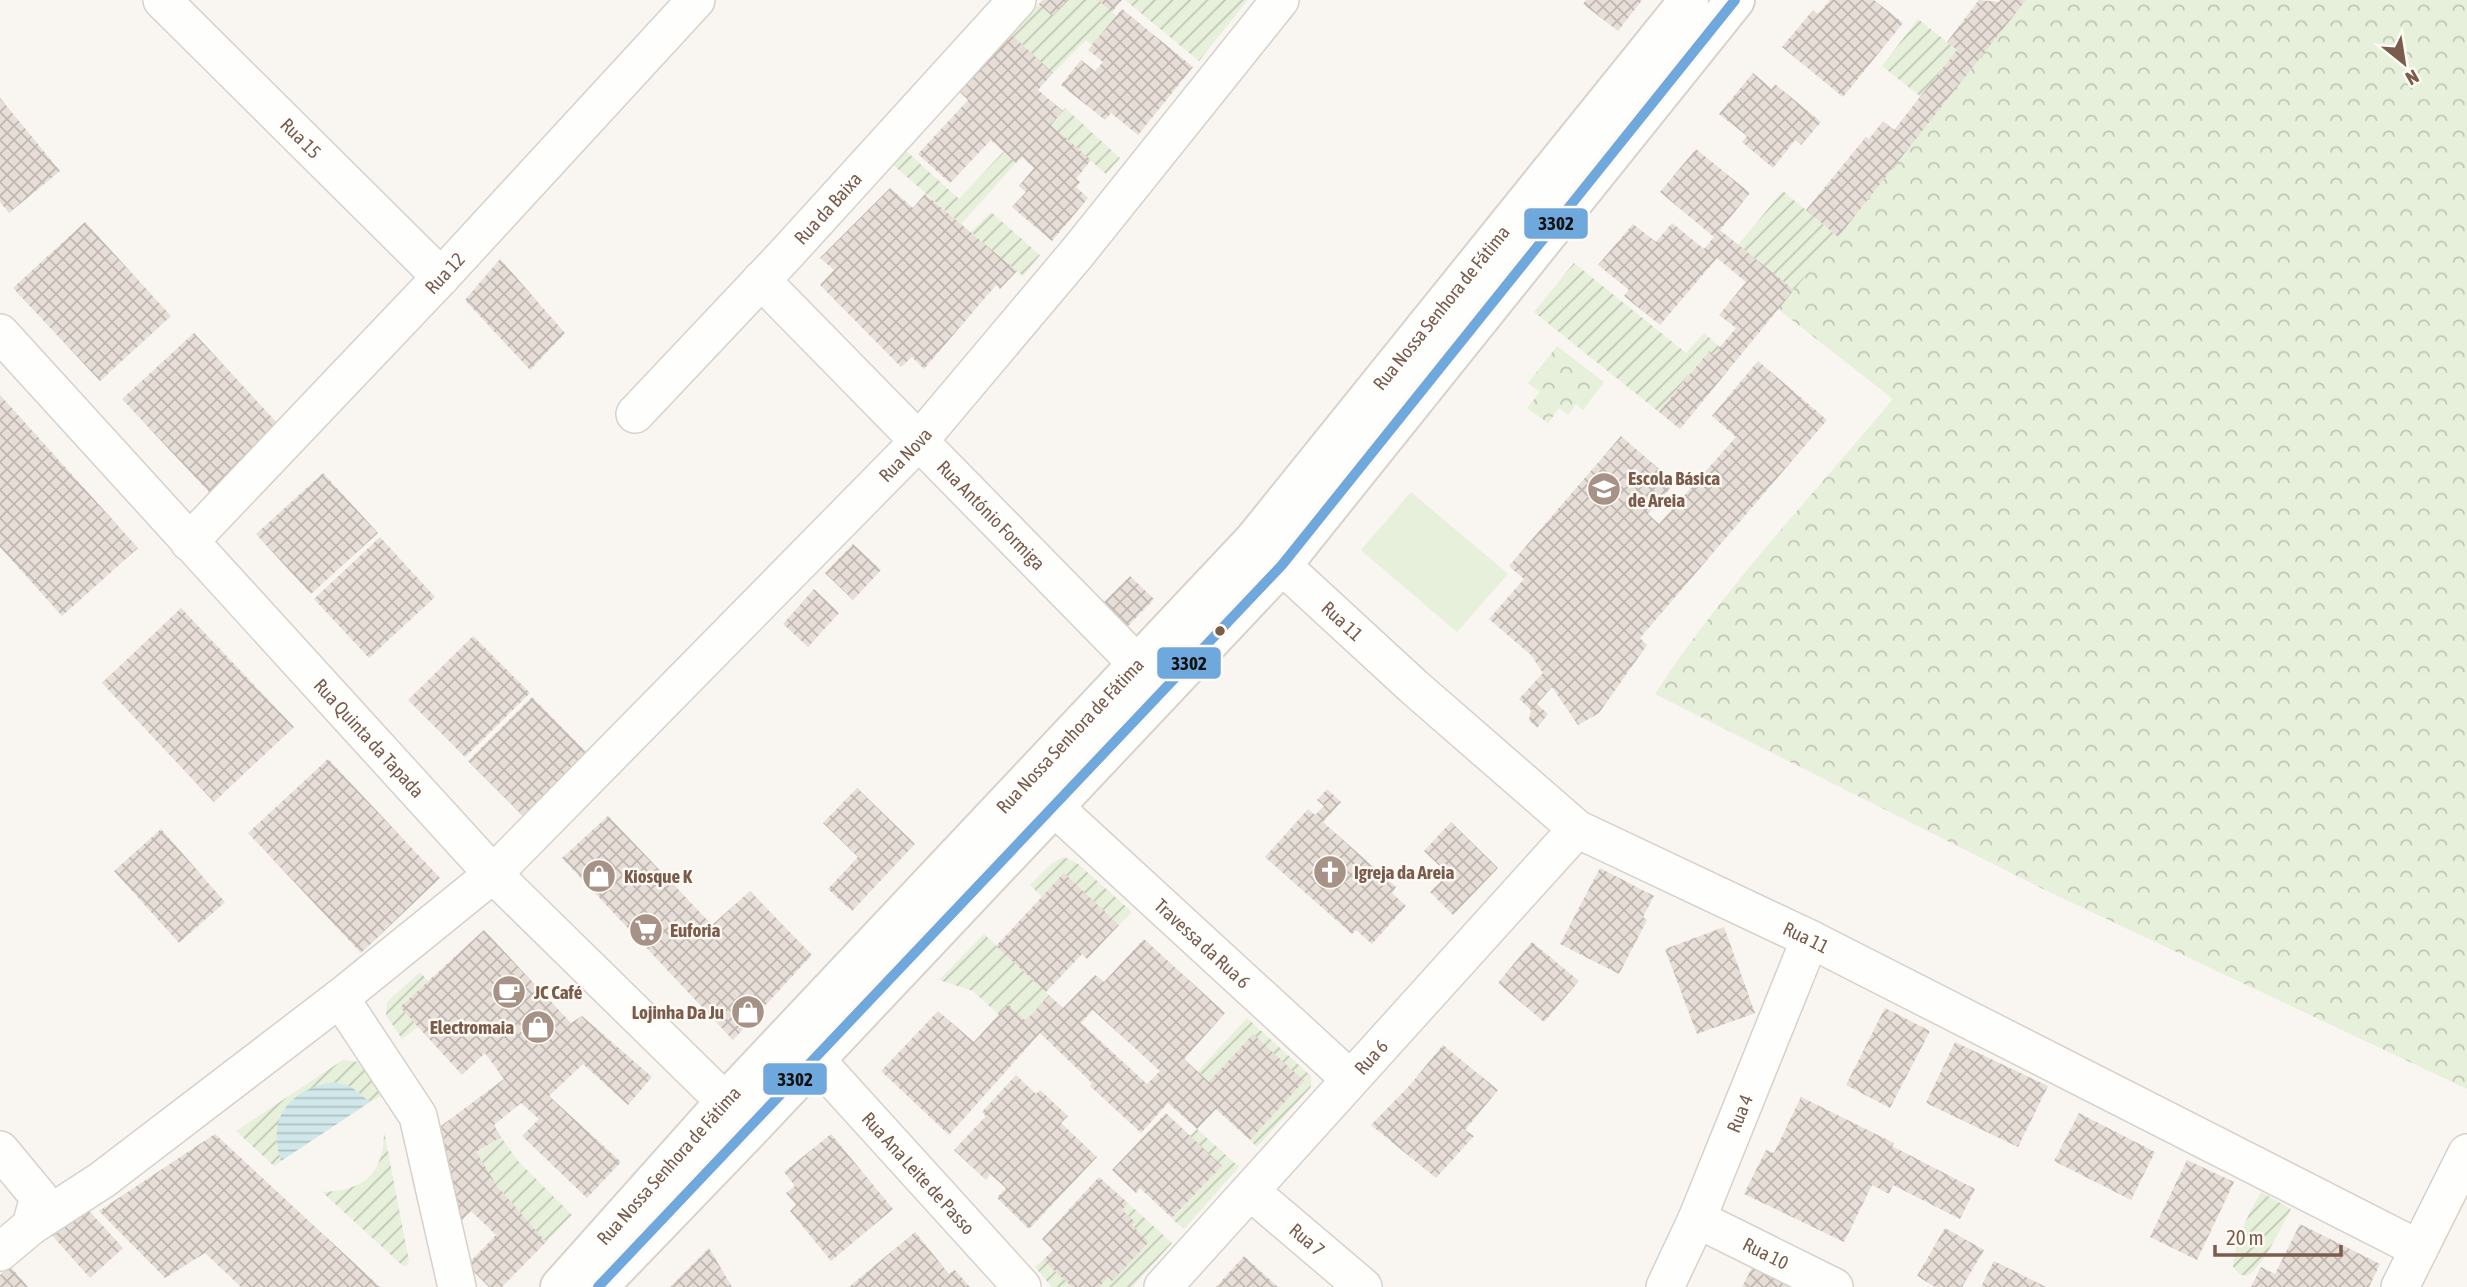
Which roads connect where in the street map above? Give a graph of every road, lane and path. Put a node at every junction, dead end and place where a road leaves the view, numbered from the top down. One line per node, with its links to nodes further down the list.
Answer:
1 (162, 0): 7 (street, Rua 15)
2 (696, 0): 7 (street, Rua 12)
3 (1017, 0): 8 (street, Rua da Baixa)
4 (1280, 0): 11 (street, Rua Nova)
5 (1689, 0): 13 (street, Rua Nossa Senhora de Fátima)
6 (1735, 0): 13 (street, Rua Nossa Senhora de Fátima)
7 (441, 276): 12 (street, Rua 12)
8 (761, 280): 10 (street, Rua da Baixa); 11 (street, Rua António Formiga)
9 (0, 333): 12 (street, Rua Quinta da Tapada)
10 (635, 414)
11 (918, 443): 14 (street, Rua António Formiga); 17 (street, Rua Nova)
12 (189, 542): 17 (street, Rua Quinta da Tapada)
13 (1268, 552): 14 (street, Rua Nossa Senhora de Fátima); 16 (street, Rua 11)
14 (1149, 677): 15 (street, Rua Nossa Senhora de Fátima); 22 (street, Rua Nossa Senhora de Fátima)
15 (1053, 806): 20 (street, Rua Nossa Senhora de Fátima); 21 (street, Travessa da Rua 6)
16 (1577, 829): 18 (street, Rua 11); 21 (street, Rua 6)
17 (493, 874): 19 (street, Rua Nova); 22 (street, Rua Quinta da Tapada)
18 (1810, 939): 26 (street, Rua 4); 28 (street, Rua 11)
19 (340, 998): 27 (street, Rua Nova); 30 (street)
20 (815, 1059): 22 (street, Rua Nossa Senhora de Fátima); 33 (street, Rua Ana Leite de Passo)
21 (1350, 1079): 25 (street, Rua 6)
22 (738, 1115): 31 (street, Rua Nossa Senhora de Fátima); 32 (street, Rua Nossa Senhora de Fátima)
23 (0, 1150): 27 (street)
24 (2467, 1153): 28 (street)
25 (1250, 1191): 34 (street, Rua 6); 35 (street, Rua 7)
26 (1697, 1219): 36 (street, Rua 4); 37 (street, Rua 10)
27 (31, 1226): 29 (street, Rua Nova)
28 (2418, 1250): 38 (street)
29 (0, 1252)
30 (457, 1287)
31 (560, 1287)
32 (598, 1287)
33 (1022, 1287)
34 (1163, 1287)
35 (1363, 1287)
36 (1665, 1287)
37 (1834, 1287)
38 (2400, 1287)

